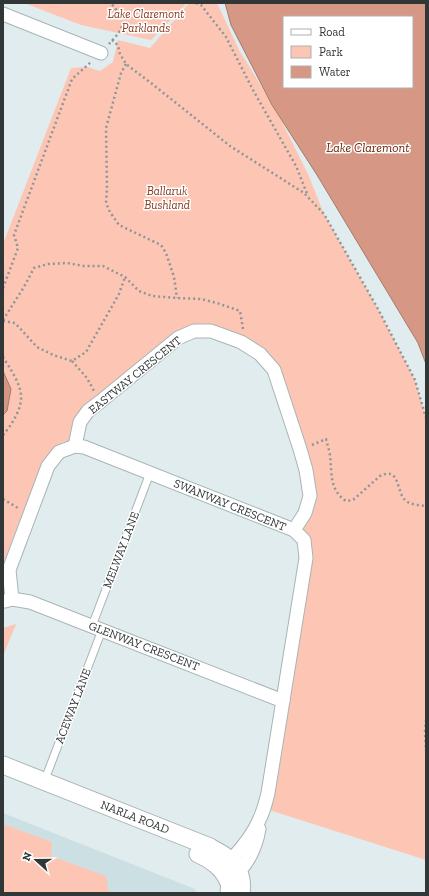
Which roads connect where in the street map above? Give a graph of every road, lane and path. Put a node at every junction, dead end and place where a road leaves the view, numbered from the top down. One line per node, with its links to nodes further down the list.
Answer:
1 (111, 3): 5 (path)
2 (196, 3): 6 (path)
3 (3, 14): 4 (street)
4 (101, 53): 8 (path)
5 (126, 64): 6 (path); 9 (path)
6 (309, 199): 15 (path)
7 (125, 277): 9 (path); 11 (path); 13 (path)
8 (3, 288)
9 (177, 298): 10 (path)
10 (240, 311)
11 (3, 321): 13 (path)
12 (3, 357): 16 (path)
13 (72, 361): 14 (path)
14 (101, 401): 18 (street, EASTWAY CRESCENT); 23 (street, EASTWAY CRESCENT)
15 (426, 418)
16 (3, 435)
17 (326, 439): 21 (path)
18 (75, 446): 19 (street, SWANWAY CRESCENT); 24 (street)
19 (150, 473): 23 (street, SWANWAY CRESCENT); 25 (lane, MELWAY LANE)
20 (3, 499): 22 (path)
21 (426, 506)
22 (24, 511)
23 (294, 530): 26 (street, SWANWAY CRESCENT)
24 (7, 600): 25 (street, GLENWAY CRESCENT)
25 (97, 628): 26 (street, GLENWAY CRESCENT); 31 (lane, ACEWAY LANE)
26 (283, 701): 32 (street, SWANWAY CRESCENT)
27 (426, 720): 28 (path)
28 (426, 751)
29 (3, 765): 31 (street, NARLA ROAD)
30 (3, 777): 32 (street, NARLA ROAD)
31 (44, 782): 32 (street, NARLA ROAD)
32 (230, 875): 33 (street)
33 (241, 893)

